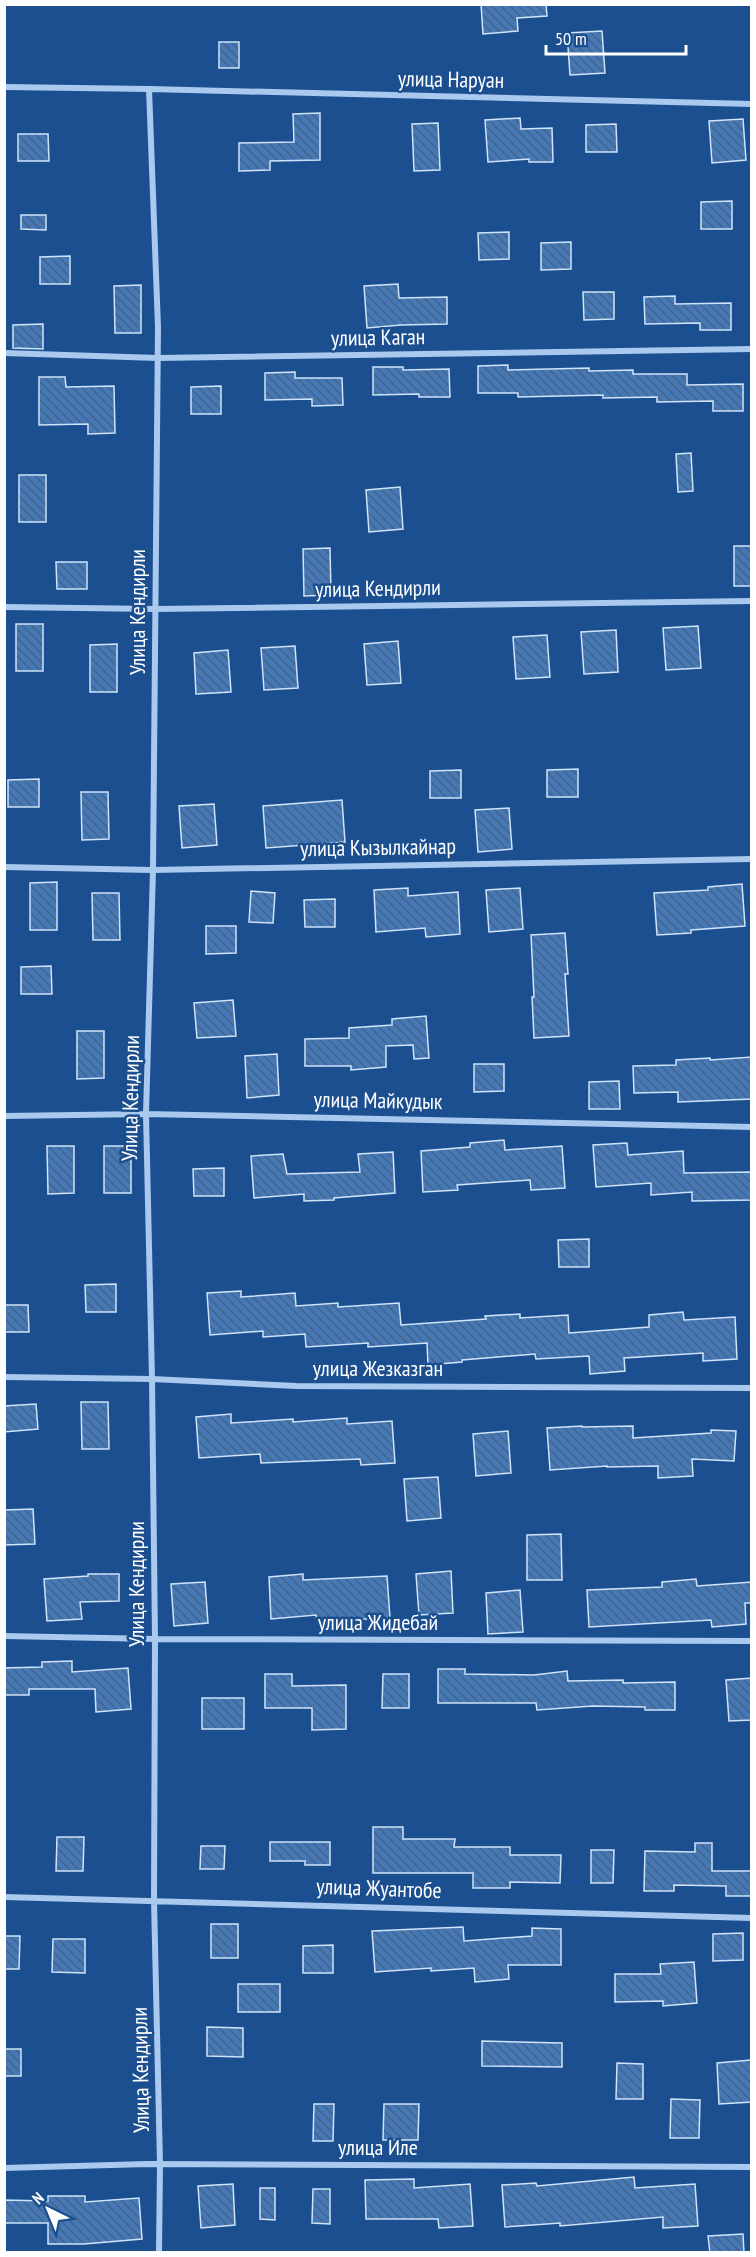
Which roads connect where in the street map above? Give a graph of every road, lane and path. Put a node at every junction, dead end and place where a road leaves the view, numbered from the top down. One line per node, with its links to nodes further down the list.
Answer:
1 (4, 87): 2 (street)
2 (149, 89): 3 (street, улица Наруан); 6 (street, Улица Кендирли)
3 (752, 104)
4 (752, 349): 6 (street, улица Каган)
5 (4, 353): 6 (street, улица Каган)
6 (158, 358): 9 (street, Улица Кендирли)
7 (752, 601): 9 (street, улица Кендирли)
8 (4, 607): 9 (street, улица Кендирли)
9 (155, 609): 12 (street, Улица Кендирли)
10 (752, 859): 12 (street, улица Кызылкайнар)
11 (4, 867): 12 (street, улица Кызылкайнар)
12 (153, 870): 13 (street, Улица Кендирли)
13 (146, 1114): 14 (street, улица Майкудык); 15 (street, улица Майкудык); 17 (street, Улица Кендирли)
14 (4, 1116)
15 (752, 1127)
16 (4, 1377): 17 (street, улица Жезказган)
17 (152, 1379): 18 (street, улица Жезказган); 20 (street, Улица Кендирли)
18 (752, 1388)
19 (4, 1636): 20 (street, улица Жидебай)
20 (155, 1639): 21 (street, улица Жидебай); 23 (street, Улица Кендирли)
21 (752, 1641)
22 (4, 1897): 23 (street, улица Жуантобе)
23 (154, 1900): 24 (street, улица Жуантобе); 25 (street, Улица Кендирли)
24 (752, 1917)
25 (160, 2164): 26 (street, улица Иле); 27 (street, улица Иле); 28 (street, Улица Кендирли)
26 (752, 2167)
27 (4, 2168)
28 (159, 2253)

